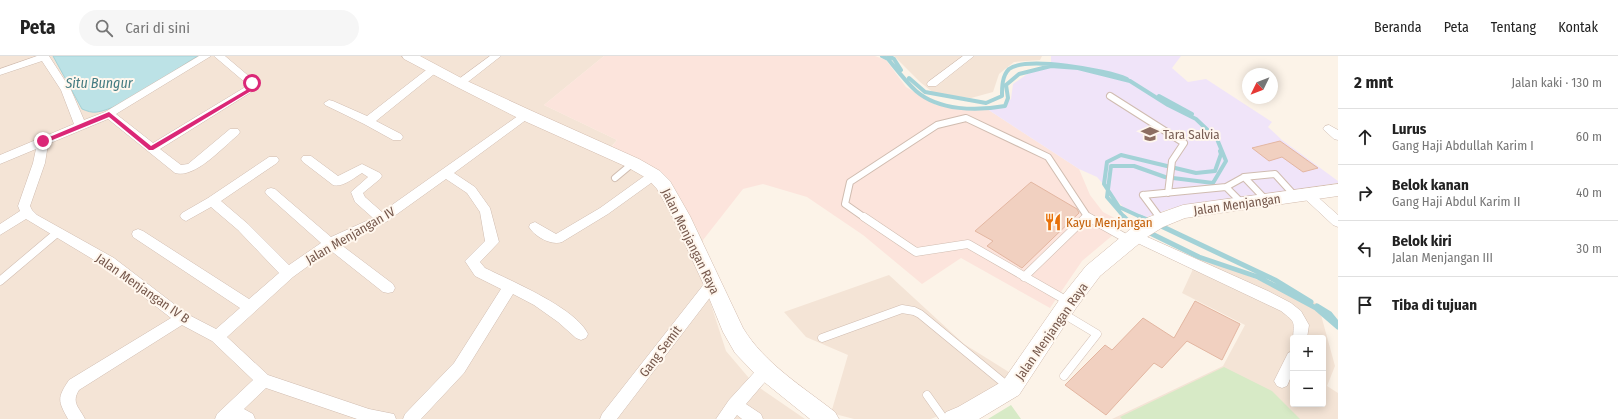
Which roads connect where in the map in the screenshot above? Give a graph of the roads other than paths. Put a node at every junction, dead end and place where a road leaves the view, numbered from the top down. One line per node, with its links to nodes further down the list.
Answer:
1 (44, 56): 8 (street); 16 (street)
2 (206, 56): 13 (street)
3 (219, 56): 22 (street)
4 (409, 56): 7 (main road, Jalan Menjangan Raya)
5 (496, 56): 9 (street)
6 (969, 56): 10 (street)
7 (434, 70): 9 (main road, Jalan Menjangan Raya); 15 (street)
8 (0, 72)
9 (460, 83): 14 (main road, Jalan Menjangan Raya)
10 (932, 84)
11 (1110, 96): 34 (lane)
12 (329, 103): 15 (street)
13 (109, 114): 16 (street); 22 (street)
14 (526, 115): 26 (main road, Jalan Menjangan Raya); 27 (street, Jalan Menjangan IV)
15 (368, 121): 20 (street)
16 (80, 125): 21 (street)
17 (1329, 129): 19 (street)
18 (234, 132): 22 (street)
19 (1338, 136)
20 (397, 137)
21 (43, 141): 24 (street); 39 (street)
22 (151, 149)
23 (307, 159): 42 (street)
24 (0, 160)
25 (273, 160): 37 (street)
26 (633, 163): 28 (main road, Jalan Menjangan Raya); 30 (lane)
27 (445, 173): 42 (street, Jalan Menjangan IV); 54 (street)
28 (654, 174): 44 (street); 53 (main road, Jalan Menjangan Raya)
29 (1244, 177): 31 (lane); 35 (lane); 36 (lane)
30 (615, 178)
31 (1226, 187): 34 (lane); 38 (lane)
32 (1338, 190): 35 (main road, Jalan Menjangan)
33 (271, 192): 49 (street)
34 (1168, 193): 46 (lane)
35 (1301, 195): 36 (main road, Jalan Menjangan); 43 (street)
36 (1266, 200): 38 (main road, Jalan Menjangan)
37 (212, 201): 40 (street); 50 (street)
38 (1242, 203): 46 (main road, Jalan Menjangan)
39 (27, 213): 45 (street); 47 (street, Jalan Menjangan IV B)
40 (186, 216)
41 (1087, 216): 46 (lane); 51 (lane); 51 (lane)
42 (382, 219): 49 (street, Jalan Menjangan IV)
43 (1338, 222)
44 (535, 227)
45 (0, 230)
46 (1144, 230): 57 (main road, Jalan Menjangan Raya); 60 (street)
47 (58, 232): 52 (lane); 58 (street, Jalan Menjangan IV B)
48 (138, 234): 56 (street)
49 (330, 244): 50 (street, Jalan Menjangan IV); 55 (street)
50 (288, 272): 56 (street, Jalan Menjangan IV)
51 (1024, 277): 57 (lane)
52 (0, 281)
53 (713, 283): 64 (main road, Jalan Menjangan Raya); 76 (street, Gang Semit)
54 (510, 287): 59 (street); 75 (street)
55 (388, 288)
56 (250, 307): 61 (street, Jalan Menjangan IV)
57 (1065, 307): 65 (lane); 68 (main road, Jalan Menjangan Raya)
58 (182, 318): 61 (street, Jalan Menjangan IV B); 72 (street)
59 (581, 334)
60 (1300, 335)
61 (217, 337): 66 (street)
62 (822, 338): 68 (lane)
63 (1290, 364): 67 (street)
64 (766, 370): 70 (street); 79 (main road, Jalan Menjangan Raya)
65 (1064, 376)
66 (263, 380): 71 (street); 74 (street)
67 (1282, 381)
68 (1010, 388): 81 (main road, Jalan Menjangan Raya)
69 (927, 395): 80 (lane)
70 (735, 405): 77 (street); 78 (street)
71 (228, 414): 73 (street)
72 (77, 419)
73 (247, 419)
74 (388, 419)
75 (411, 419)
76 (608, 419)
77 (724, 419)
78 (755, 419)
79 (827, 419)
80 (944, 419)
81 (954, 419)

